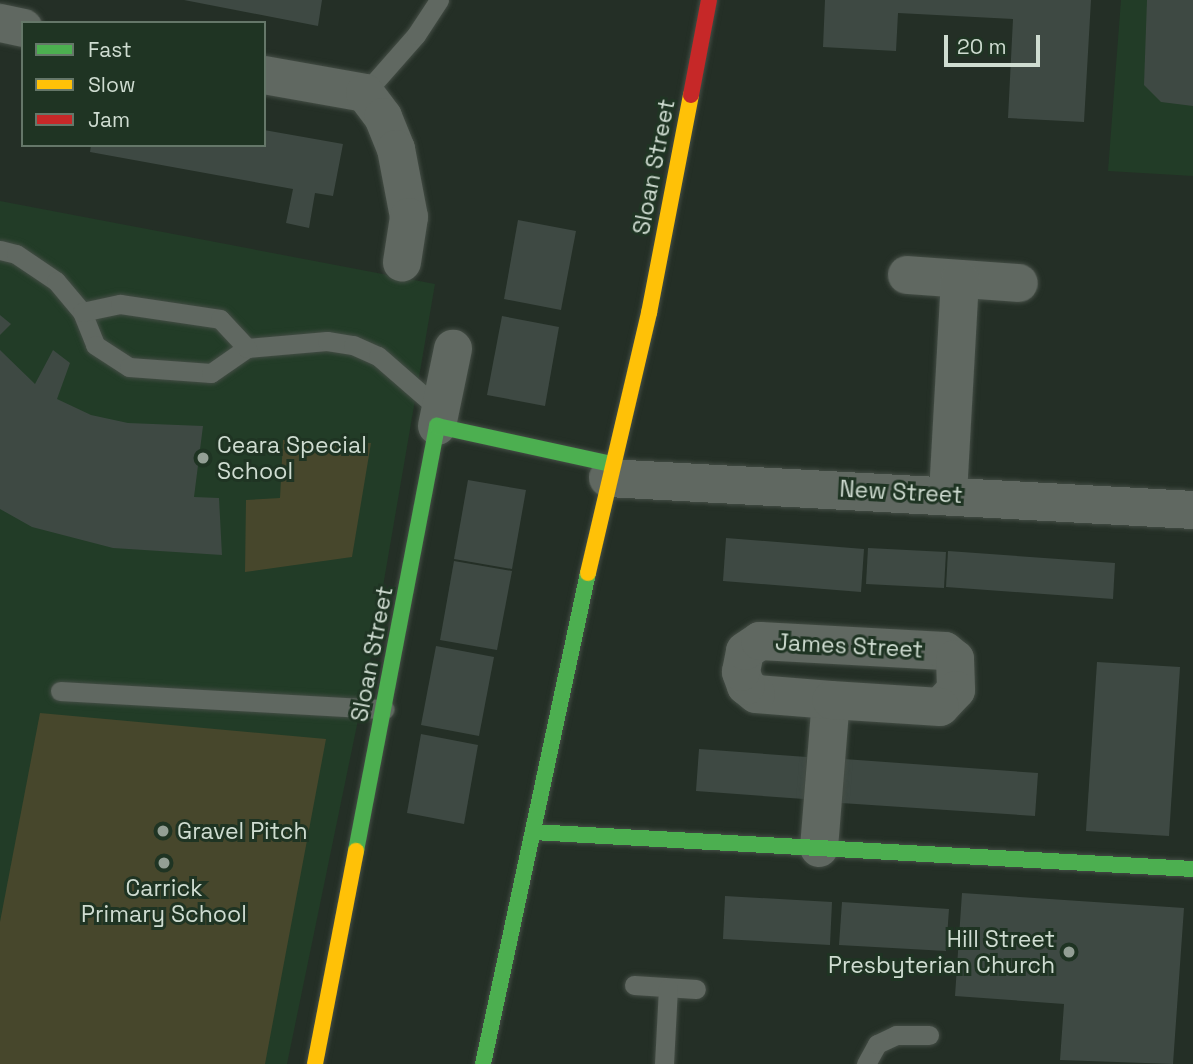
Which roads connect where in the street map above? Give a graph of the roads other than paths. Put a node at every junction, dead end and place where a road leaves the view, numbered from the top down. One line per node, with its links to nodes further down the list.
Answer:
1 (439, 0): 6 (lane)
2 (709, 0): 16 (street, Sloan Street)
3 (0, 23): 4 (street)
4 (21, 28)
5 (266, 75): 6 (street)
6 (365, 93): 8 (street)
7 (0, 250): 12 (lane)
8 (402, 262)
9 (907, 275): 10 (street)
10 (960, 279): 11 (street); 17 (street)
11 (1018, 283)
12 (82, 313): 13 (lane); 13 (lane)
13 (247, 348): 15 (lane)
14 (453, 349): 15 (street)
15 (439, 418): 16 (street); 21 (street, Sloan Street)
16 (610, 471): 17 (street, New Street); 22 (street, Sloan Street)
17 (948, 494): 18 (street, New Street)
18 (1193, 510)
19 (60, 691): 21 (lane)
20 (831, 700): 20 (street, James Street); 23 (street)
21 (385, 709): 29 (street, Sloan Street)
22 (533, 832): 23 (street); 30 (street, Sloan Street)
23 (820, 848): 24 (street)
24 (1193, 869)
25 (634, 985): 26 (lane)
26 (668, 988): 27 (lane); 31 (lane)
27 (696, 989)
28 (929, 1035): 32 (lane)
29 (315, 1064)
30 (484, 1064)
31 (664, 1064)
32 (866, 1064)

